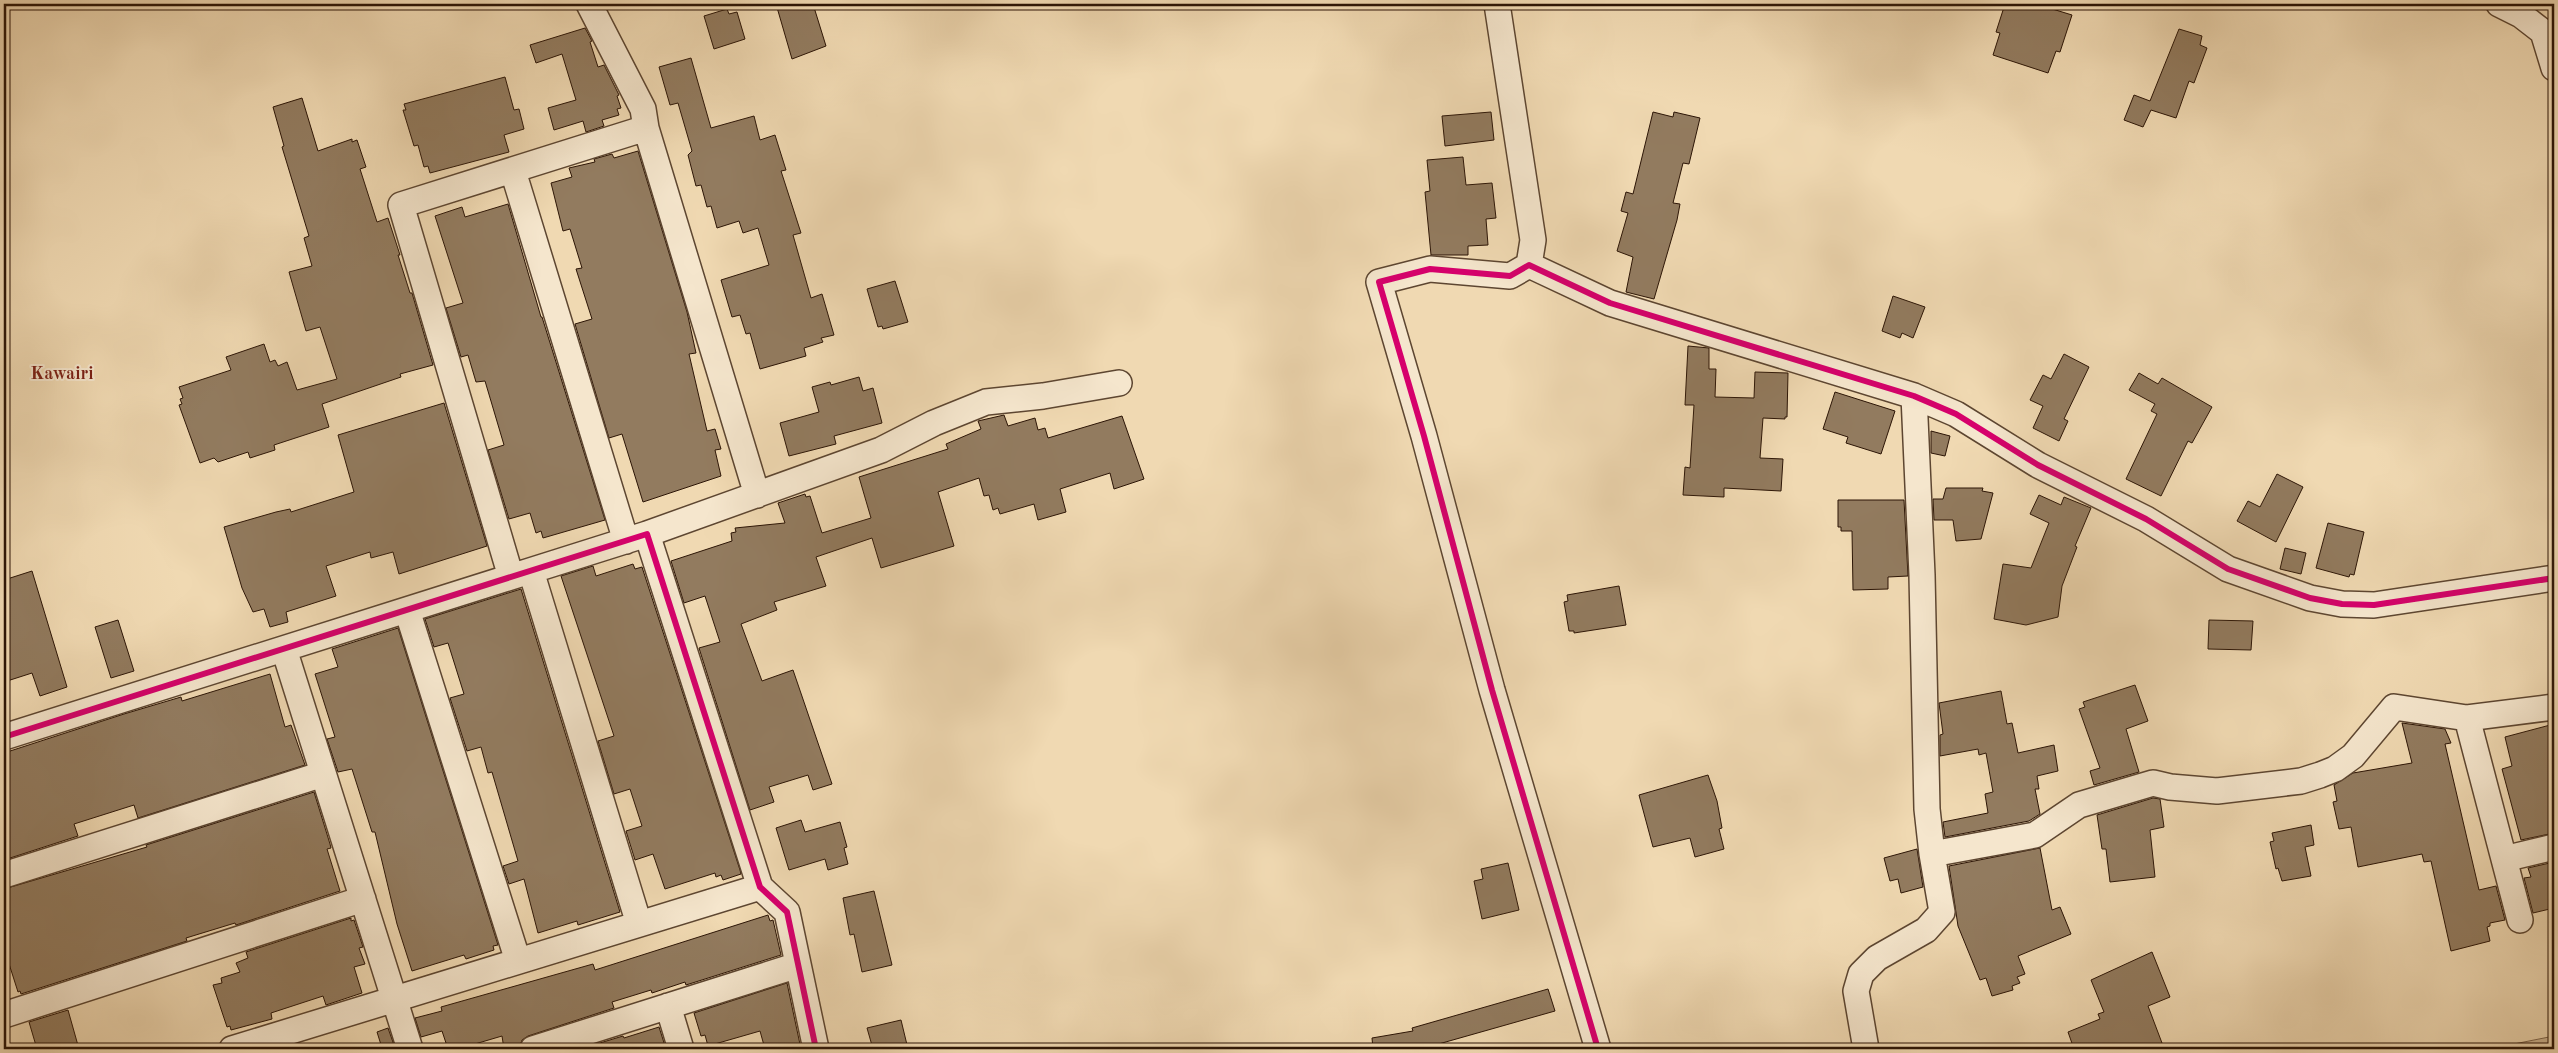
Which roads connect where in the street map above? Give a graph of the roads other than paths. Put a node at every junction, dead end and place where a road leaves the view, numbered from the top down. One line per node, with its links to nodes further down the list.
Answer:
1 (589, 4): 5 (street)
2 (1497, 4): 7 (street)
3 (2499, 4): 4 (street)
4 (2554, 68)
5 (646, 128): 6 (street); 10 (street)
6 (513, 170): 11 (street); 12 (street)
7 (1529, 265): 9 (street); 38 (street)
8 (1119, 383): 10 (street)
9 (1914, 396): 13 (street); 21 (street)
10 (758, 495): 11 (street)
11 (637, 537): 12 (street); 24 (street)
12 (521, 574): 14 (street); 27 (street)
13 (2554, 578)
14 (406, 610): 15 (street); 28 (street)
15 (284, 649): 18 (street); 19 (street)
16 (2554, 707): 17 (street)
17 (2467, 718): 21 (street); 22 (street)
18 (4, 737)
19 (323, 774): 23 (street); 25 (street)
20 (2554, 848): 22 (street)
21 (1932, 854): 39 (street)
22 (2504, 859): 26 (street)
23 (4, 875)
24 (760, 887): 27 (street); 29 (street)
25 (363, 899): 30 (street); 32 (street)
26 (2520, 920)
27 (639, 924): 28 (street)
28 (518, 961): 30 (street)
29 (798, 965): 31 (street); 37 (street)
30 (395, 999): 34 (street); 35 (street)
31 (668, 1006): 33 (street); 36 (street)
32 (4, 1015)
33 (540, 1048)
34 (232, 1049)
35 (410, 1049)
36 (681, 1049)
37 (816, 1049)
38 (1598, 1049)
39 (1866, 1049)

